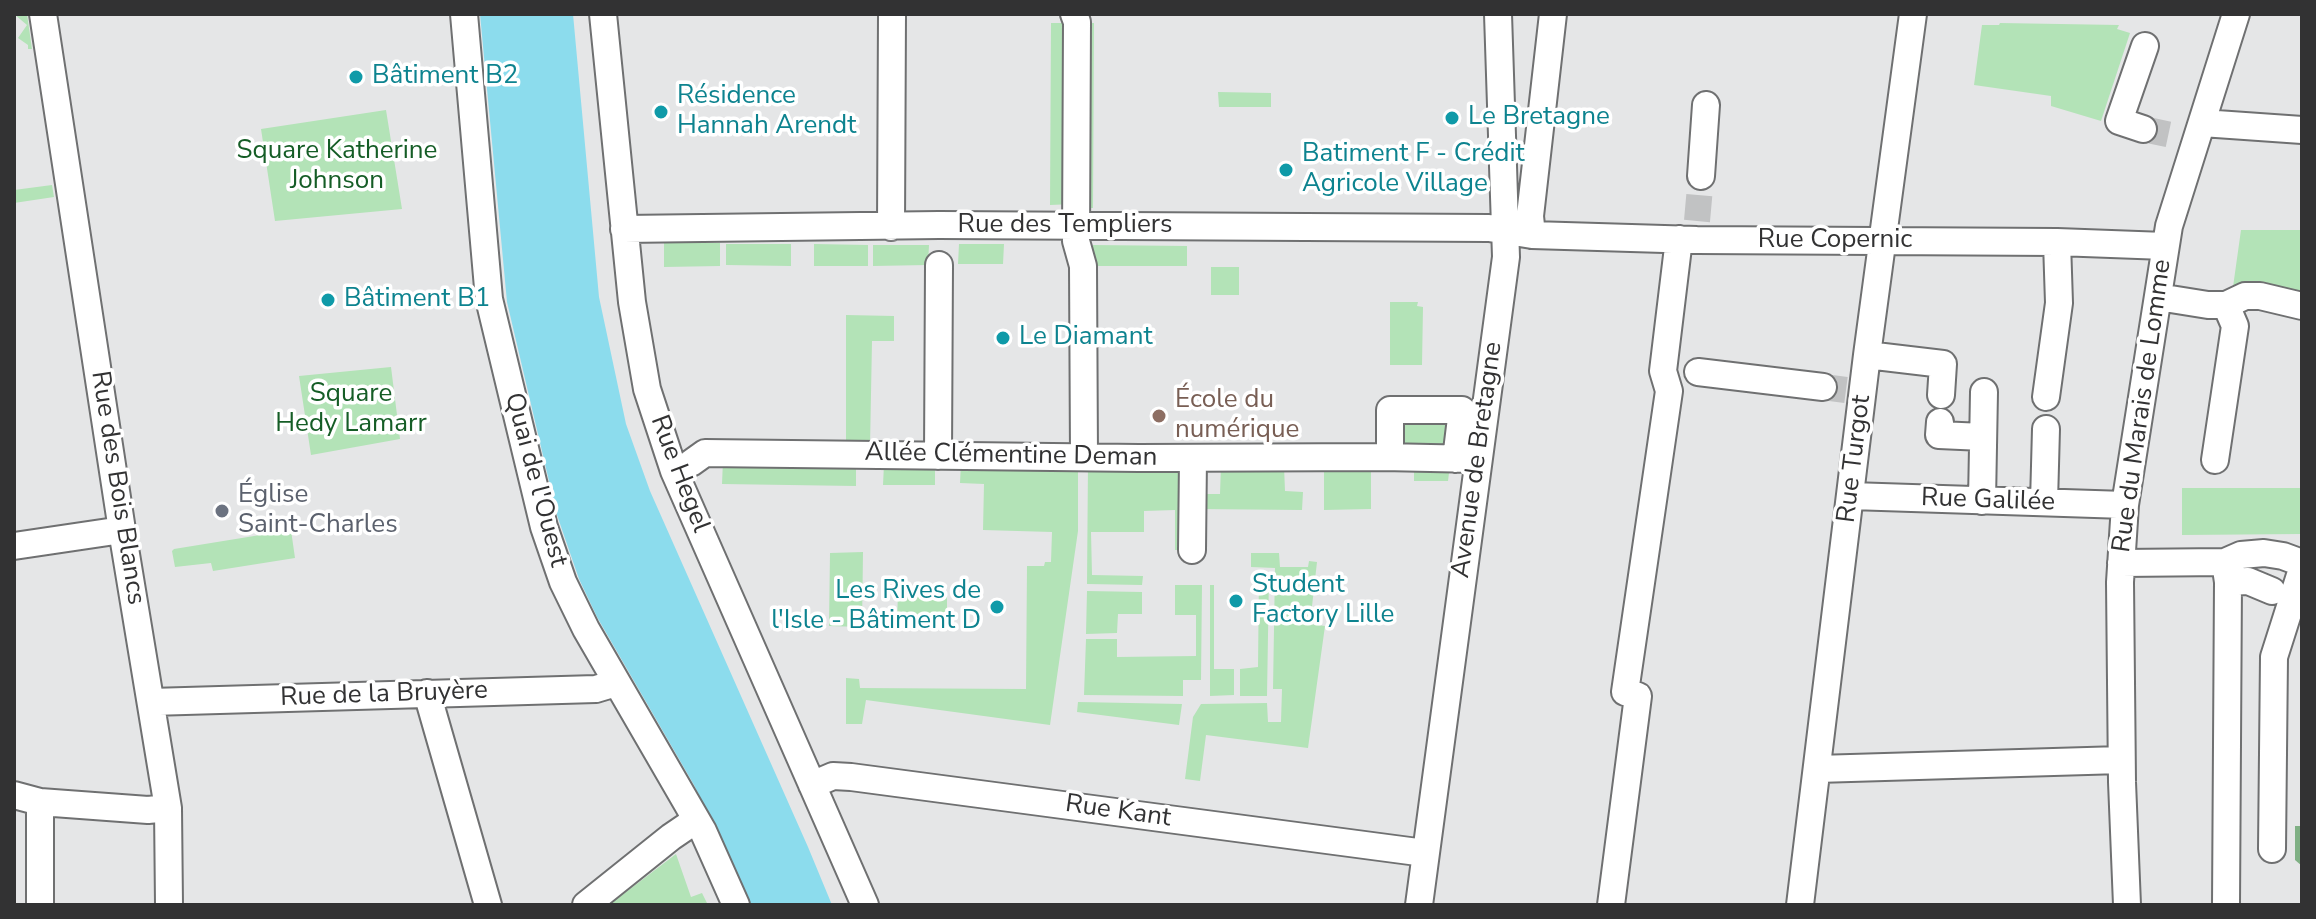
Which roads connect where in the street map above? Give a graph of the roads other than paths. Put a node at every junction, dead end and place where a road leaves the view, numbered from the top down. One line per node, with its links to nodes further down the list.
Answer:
1 (43, 14): 49 (street, Rue des Bois Blancs)
2 (464, 14): 56 (street, Quai de l'Ouest)
3 (603, 14): 18 (street, Rue Hegel)
4 (892, 14): 17 (street)
5 (1074, 14): 16 (street)
6 (1498, 14): 19 (street, Avenue de Bretagne)
7 (1553, 14): 21 (street)
8 (1913, 14): 22 (street, Rue Turgot)
9 (2236, 14): 14 (street, Rue du Marais de Lomme)
10 (2145, 46): 12 (street)
11 (1706, 105): 15 (street)
12 (2143, 129)
13 (2302, 130): 14 (street)
14 (2191, 134): 24 (street, Rue du Marais de Lomme)
15 (1701, 176)
16 (1076, 226): 17 (street, Rue des Templiers); 19 (street, Rue des Templiers); 39 (street)
17 (891, 227): 18 (street, Rue des Templiers)
18 (624, 229): 61 (street, Rue Hegel)
19 (1506, 230): 21 (street, Rue Copernic); 42 (street, Avenue de Bretagne)
20 (1691, 233): 21 (street, Rue Copernic); 22 (street, Rue Copernic); 75 (street)
21 (1532, 235)
22 (1883, 241): 23 (street, Rue Copernic); 29 (street, Rue Turgot)
23 (2057, 242): 24 (street, Rue Copernic); 34 (street)
24 (2165, 246): 26 (street, Rue du Marais de Lomme)
25 (939, 265): 38 (street)
26 (2158, 297): 27 (street); 48 (street, Rue du Marais de Lomme)
27 (2226, 305): 28 (street); 43 (street)
28 (2302, 306)
29 (1867, 355): 31 (street, Rue Turgot); 33 (street)
30 (1698, 372): 31 (street)
31 (1844, 390): 45 (street, Rue Turgot)
32 (1984, 392): 37 (street)
33 (1941, 395)
34 (2046, 397)
35 (1940, 422): 37 (street)
36 (2046, 429): 47 (street)
37 (1983, 437): 46 (street)
38 (938, 456): 39 (street, Allée Clémentine Deman); 44 (street, Allée Clémentine Deman)
39 (1084, 457): 41 (street, Allée Clémentine Deman)
40 (1390, 457): 41 (street, Allée Clémentine Deman); 42 (street, Allée Clémentine Deman); 42 (street)
41 (1193, 458): 51 (street)
42 (1467, 459): 67 (street, Avenue de Bretagne)
43 (2215, 460)
44 (691, 463)
45 (1851, 496): 46 (street, Rue Galilée); 60 (street, Rue Turgot)
46 (1982, 501): 47 (street, Rue Galilée)
47 (2044, 502): 48 (street, Rue Galilée)
48 (2125, 505): 52 (street, Rue du Marais de Lomme)
49 (122, 530): 50 (street); 58 (street, Rue des Bois Blancs)
50 (14, 546)
51 (1192, 550)
52 (2121, 563): 54 (street); 59 (street, Rue du Marais de Lomme)
53 (2302, 566): 54 (street); 66 (street)
54 (2227, 572): 55 (street); 78 (street)
55 (2272, 591)
56 (616, 683): 57 (street, Rue de la Bruyère); 65 (street, Quai de l'Ouest)
57 (427, 693): 58 (street, Rue de la Bruyère); 70 (street)
58 (151, 702): 64 (street, Rue des Bois Blancs)
59 (2121, 760): 60 (street); 77 (street, Rue du Marais de Lomme)
60 (1817, 769): 76 (street, Rue Turgot)
61 (812, 785): 67 (street, Rue Kant); 73 (street, Rue Hegel)
62 (14, 795): 63 (street)
63 (40, 802): 64 (street); 68 (street)
64 (168, 808): 69 (street, Rue des Bois Blancs)
65 (696, 820): 71 (street); 72 (street, Quai de l'Ouest)
66 (2272, 849)
67 (1425, 853): 74 (street, Avenue de Bretagne)
68 (40, 905)
69 (169, 905)
70 (488, 905)
71 (586, 905)
72 (736, 905)
73 (865, 905)
74 (1419, 905)
75 (1611, 905)
76 (1800, 905)
77 (2127, 905)
78 (2226, 905)

